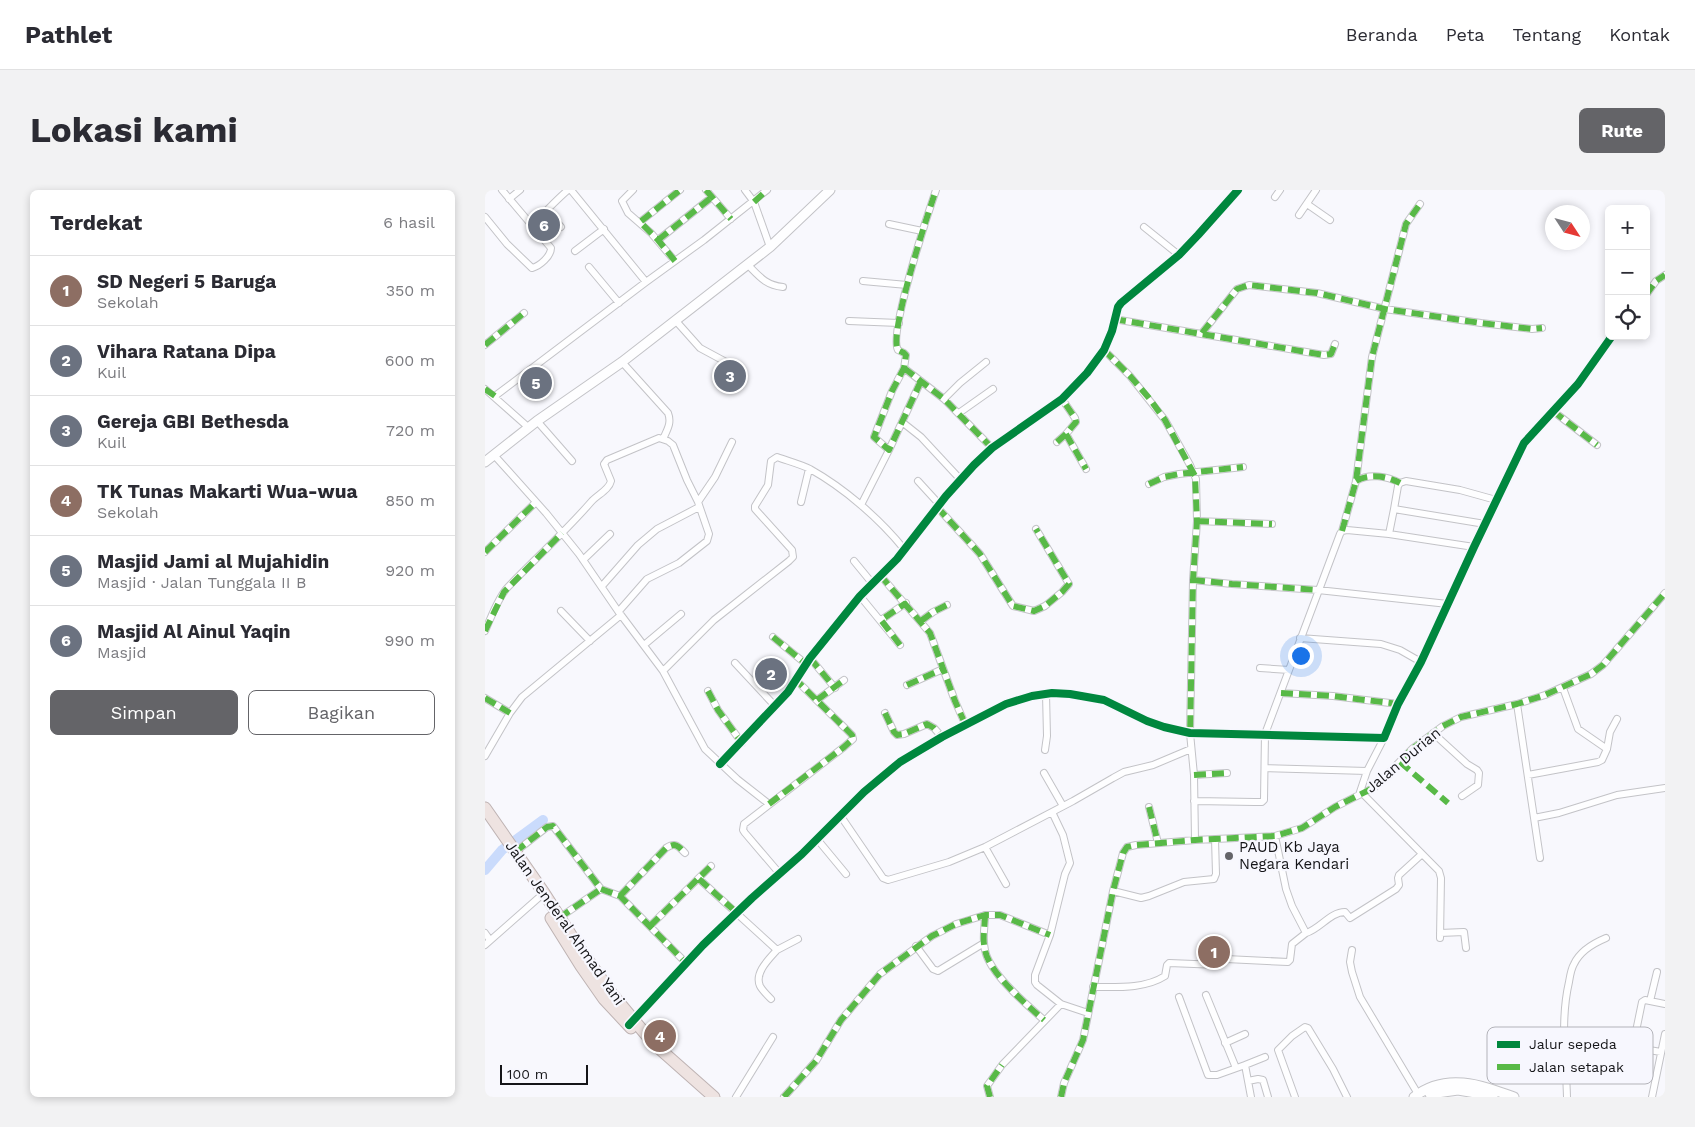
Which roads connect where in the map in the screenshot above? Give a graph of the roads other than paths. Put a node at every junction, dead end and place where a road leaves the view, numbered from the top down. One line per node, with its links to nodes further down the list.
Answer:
1 (502, 190): 16 (street)
2 (519, 190): 16 (street)
3 (569, 190): 20 (street); 30 (street)
4 (633, 190): 25 (street)
5 (680, 190): 25 (street)
6 (707, 190): 14 (street)
7 (745, 190): 17 (street)
8 (767, 190): 17 (street)
9 (830, 190): 33 (street)
10 (935, 190): 31 (street)
11 (1238, 190): 35 (street)
12 (1280, 190): 15 (street)
13 (1316, 190): 18 (street)
14 (712, 197): 23 (street); 32 (street)
15 (1275, 197)
16 (509, 199): 27 (street)
17 (753, 202): 23 (street); 33 (street)
18 (1307, 204): 21 (street); 24 (street)
19 (1421, 204): 46 (street)
20 (547, 211): 27 (street); 29 (street)
21 (1299, 215)
22 (485, 216): 27 (street)
23 (731, 219): 36 (street)
24 (1330, 220)
25 (640, 222): 32 (street)
26 (889, 224): 31 (street)
27 (531, 225)
28 (1144, 227): 35 (street)
29 (561, 228)
30 (605, 229): 34 (street); 41 (street)
31 (923, 231): 42 (street)
32 (658, 240): 36 (street)
33 (769, 247): 37 (street)
34 (575, 251)
35 (1179, 255): 48 (street)
36 (675, 261): 41 (street)
37 (747, 264): 43 (street); 49 (street)
38 (589, 267): 45 (street)
39 (1665, 275): 44 (street)
40 (863, 280): 42 (street)
41 (646, 282): 45 (street)
42 (907, 285): 51 (street)
43 (783, 287)
44 (1650, 289)
45 (619, 303): 65 (street)
46 (1385, 309): 52 (street); 53 (street); 89 (street)
47 (524, 313): 56 (street)
48 (1114, 319): 53 (street); 57 (street)
49 (676, 321): 58 (street); 59 (street)
50 (849, 321): 51 (street)
51 (899, 323): 61 (street)
52 (1542, 328)
53 (1202, 333): 55 (street)
54 (1609, 340): 68 (street)
55 (1335, 344)
56 (485, 346)
57 (1104, 350): 66 (street); 86 (street)
58 (622, 362): 70 (street); 74 (street)
59 (726, 362)
60 (985, 362): 67 (street)
61 (904, 368): 62 (street); 79 (street)
62 (921, 381): 67 (street); 71 (street)
63 (485, 389): 65 (street)
64 (993, 389): 69 (street)
65 (495, 396): 72 (street)
66 (1062, 398): 73 (street); 78 (street)
67 (944, 399): 69 (street)
68 (1553, 411): 77 (street); 92 (street)
69 (959, 413): 78 (street)
70 (537, 421): 72 (street); 82 (street)
71 (902, 422): 79 (street); 87 (street)
72 (528, 428): 80 (street)
73 (1066, 434): 76 (street); 85 (street)
74 (663, 439): 95 (street); 104 (street)
75 (732, 442): 95 (street)
76 (1057, 442)
77 (1597, 445)
78 (992, 448): 87 (street)
79 (889, 450): 96 (street)
80 (494, 455): 81 (street); 93 (street)
81 (485, 462)
82 (572, 462)
83 (1243, 467): 86 (street)
84 (809, 469): 94 (street); 96 (street); 140 (street)
85 (1086, 470)
86 (1195, 473): 91 (street); 99 (street)
87 (960, 480): 97 (street)
88 (918, 481): 97 (street)
89 (1356, 481): 90 (street); 103 (street)
90 (1400, 483): 92 (street); 98 (street)
91 (1149, 484)
92 (1497, 500): 101 (street)
93 (536, 502): 104 (street); 109 (street)
94 (801, 502)
95 (698, 505): 115 (street); 123 (street)
96 (861, 505): 108 (street)
97 (938, 506): 102 (street); 108 (street)
98 (1394, 509): 101 (street); 106 (street)
99 (1197, 521): 100 (street); 113 (street)
100 (1272, 524)
101 (1485, 524): 107 (street)
102 (1036, 529)
103 (1342, 531): 106 (street); 116 (street)
104 (562, 533): 110 (street); 127 (street)
105 (610, 534): 110 (street)
106 (1389, 534): 107 (street)
107 (1474, 547): 120 (street)
108 (905, 549): 112 (street)
109 (485, 552)
110 (583, 560): 115 (street)
111 (854, 561): 114 (street)
112 (880, 575): 114 (street); 119 (street)
113 (1193, 580): 116 (street); 158 (street)
114 (872, 583): 118 (street)
115 (602, 586): 123 (street)
116 (1319, 590): 120 (street); 129 (street)
117 (1665, 593): 145 (street, Jalan Durian)
118 (860, 596): 125 (street); 133 (street)
119 (906, 603): 125 (street); 126 (street)
120 (1448, 604): 134 (street)
121 (947, 606): 126 (street)
122 (561, 611): 130 (street)
123 (620, 613): 130 (street); 132 (street)
124 (681, 614): 132 (street)
125 (881, 620): 131 (street)
126 (921, 621): 138 (street)
127 (486, 628)
128 (773, 637): 136 (street)
129 (1300, 638): 134 (street); 139 (street)
130 (590, 641): 154 (street)
131 (900, 644)
132 (644, 645): 140 (street)
133 (810, 658): 136 (street); 144 (street)
134 (1421, 662): 151 (street)
135 (735, 663): 153 (street)
136 (806, 664): 141 (street)
137 (1260, 668): 139 (street)
138 (943, 669): 143 (street); 157 (street)
139 (1289, 670): 148 (street)
140 (663, 671): 168 (street)
141 (796, 680): 150 (street); 153 (street)
142 (845, 680): 144 (street)
143 (907, 685)
144 (835, 688): 150 (street)
145 (1563, 688): 152 (street, Jalan Durian); 165 (street)
146 (708, 692): 163 (street)
147 (1046, 694): 157 (street); 158 (street); 166 (street)
148 (1281, 694): 151 (street); 160 (street)
149 (485, 698): 154 (street)
150 (817, 700): 179 (street)
151 (1398, 704): 162 (street)
152 (1517, 704): 159 (street, Jalan Durian); 174 (street)
153 (775, 706): 163 (street)
154 (510, 713): 167 (street)
155 (885, 713): 161 (street)
156 (1617, 719): 165 (street)
157 (966, 726): 161 (street)
158 (1190, 733): 160 (street); 164 (street)
159 (1433, 733): 176 (street, Jalan Durian); 177 (street)
160 (1265, 734): 162 (street); 169 (street)
161 (943, 738): 184 (street)
162 (1384, 738): 170 (street)
163 (741, 743): 168 (street)
164 (1191, 749): 173 (street); 180 (street)
165 (1607, 749): 174 (street)
166 (1045, 750)
167 (485, 756)
168 (720, 764): 179 (street)
169 (1265, 768): 170 (street); 178 (street)
170 (1367, 770): 176 (street)
171 (1044, 772): 180 (street)
172 (1227, 773): 173 (street)
173 (1194, 775): 178 (street)
174 (1528, 775): 185 (street)
175 (1665, 788): 185 (street)
176 (1361, 795): 187 (street, Jalan Durian); 195 (street)
177 (1462, 796)
178 (1195, 800): 190 (street)
179 (769, 804): 198 (street)
180 (1063, 806): 183 (street)
181 (1149, 807): 191 (street)
182 (485, 808): 192 (highway, Jalan Jenderal Ahmad Yani)
183 (1052, 812): 193 (street); 212 (street)
184 (840, 815): 188 (street); 193 (street)
185 (1534, 818): 196 (street)
186 (485, 822): 192 (highway, Jalan Jenderal Ahmad Yani)
187 (1275, 836): 189 (street, Jalan Durian); 211 (street)
188 (817, 839): 198 (street); 199 (street)
189 (1215, 839): 190 (street, Jalan Durian); 203 (street)
190 (1195, 840): 191 (street, Jalan Durian)
191 (1159, 843): 203 (street, Jalan Durian)
192 (508, 847): 202 (street); 204 (highway, Jalan Jenderal Ahmad Yani)
193 (985, 847): 201 (street)
194 (685, 854): 205 (street)
195 (1422, 854): 211 (street); 219 (street)
196 (1541, 858)
197 (711, 866): 200 (street)
198 (780, 874): 206 (street)
199 (846, 874)
200 (699, 878): 206 (street); 209 (street)
201 (1006, 884)
202 (601, 889): 205 (street); 208 (street)
203 (1113, 891): 224 (street, Jalan Durian)
204 (541, 895): 208 (highway, Jalan Jenderal Ahmad Yani); 215 (street); 233 (highway, Jalan Jenderal Ahmad Yani)
205 (620, 896): 209 (street)
206 (737, 913): 220 (street); 222 (street)
207 (985, 915): 212 (street); 216 (street); 218 (street)
208 (559, 918): 233 (highway, Jalan Jenderal Ahmad Yani)
209 (650, 926): 222 (street)
210 (485, 933): 215 (street)
211 (1306, 933): 224 (street)
212 (1050, 935): 229 (street)
213 (1606, 938): 234 (street)
214 (798, 939): 220 (street)
215 (491, 940): 217 (street)
216 (984, 943): 218 (street); 232 (street)
217 (485, 945)
218 (916, 946): 251 (street)
219 (1467, 948)
220 (777, 950): 227 (street)
221 (1352, 950): 247 (street)
222 (687, 964): 233 (street)
223 (1657, 972): 228 (street)
224 (1093, 988): 231 (street, Jalan Durian)
225 (1206, 995): 239 (street)
226 (1179, 997): 244 (street)
227 (771, 999)
228 (1650, 1001): 230 (street); 235 (street)
229 (1061, 1004): 231 (street); 232 (street)
230 (1665, 1004)
231 (1088, 1013): 253 (street, Jalan Durian)
232 (1045, 1020): 252 (street)
233 (631, 1022): 248 (highway, Jalan Jenderal Ahmad Yani); 249 (highway, Jalan Jenderal Ahmad Yani)
234 (1563, 1027)
235 (1638, 1027)
236 (1245, 1034): 239 (street)
237 (1665, 1034): 241 (street)
238 (773, 1037): 250 (street)
239 (1225, 1043): 244 (street)
240 (1653, 1051): 241 (street)
241 (1661, 1052): 261 (street)
242 (1265, 1057): 243 (street)
243 (1245, 1064): 244 (street); 245 (street)
244 (1235, 1068)
245 (1248, 1081): 254 (street); 255 (street)
246 (1566, 1084): 260 (street)
247 (1418, 1096): 258 (street); 259 (street)
248 (704, 1097)
249 (714, 1097)
250 (736, 1097)
251 (784, 1097)
252 (990, 1097)
253 (1061, 1097)
254 (1251, 1097)
255 (1268, 1097)
256 (1295, 1097): 257 (street)
257 (1347, 1097)
258 (1496, 1097)
259 (1514, 1097)
260 (1567, 1097)
261 (1652, 1097)

